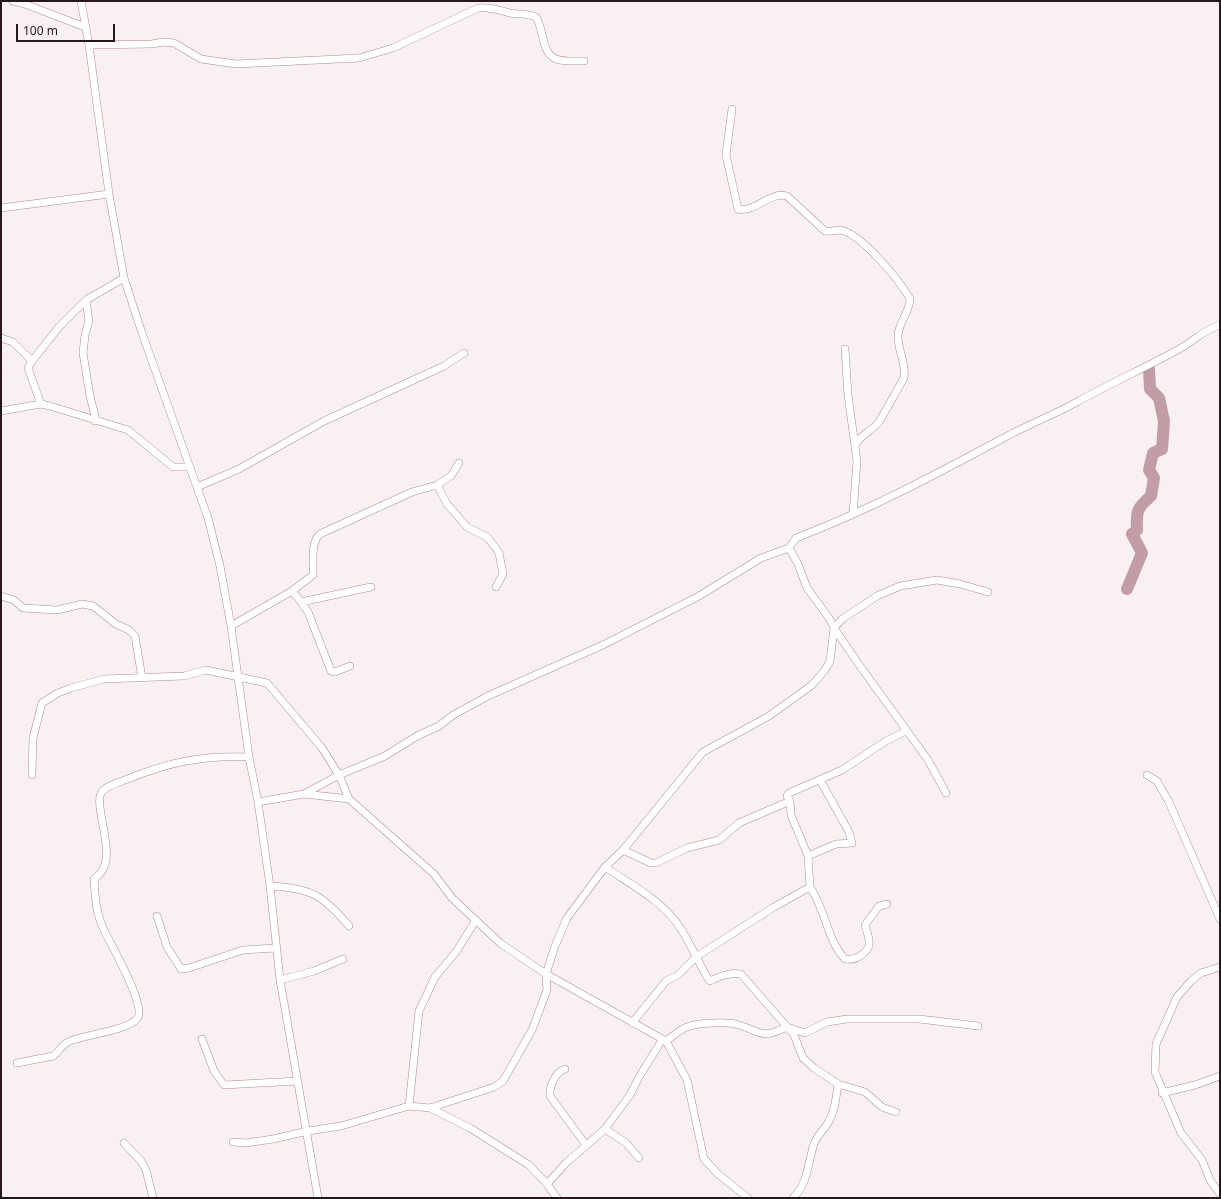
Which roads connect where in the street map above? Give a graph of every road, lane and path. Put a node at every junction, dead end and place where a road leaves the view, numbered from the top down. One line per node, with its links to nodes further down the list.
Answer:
1 (12, 1): 3 (street)
2 (81, 1): 3 (street)
3 (85, 27): 4 (street)
4 (89, 45): 5 (street); 7 (street)
5 (584, 61)
6 (732, 109): 19 (street)
7 (109, 194): 8 (street); 9 (street)
8 (1, 208)
9 (124, 278): 10 (street); 21 (street)
10 (86, 300): 15 (street); 18 (street)
11 (1220, 325): 24 (street)
12 (1, 338): 15 (street)
13 (845, 349): 19 (street)
14 (464, 353): 23 (street)
15 (32, 361): 16 (street)
16 (41, 404): 17 (street); 18 (street)
17 (1, 411)
18 (95, 421): 21 (street)
19 (855, 446): 24 (street)
20 (459, 463): 22 (street)
21 (189, 467): 23 (street)
22 (437, 485): 27 (street); 28 (street)
23 (197, 487): 32 (street)
24 (854, 514): 25 (street)
25 (789, 548): 33 (street); 40 (street)
26 (371, 587): 31 (street)
27 (496, 587)
28 (292, 591): 31 (street); 32 (street)
29 (988, 592): 33 (street)
30 (1, 596): 36 (street)
31 (301, 602): 34 (street)
32 (231, 626): 35 (street)
33 (834, 628): 37 (street); 48 (street)
34 (350, 666)
35 (237, 676): 36 (street); 38 (street); 40 (street)
36 (142, 678): 39 (street)
37 (906, 731): 42 (street); 43 (street)
38 (249, 757): 47 (street); 69 (street)
39 (32, 775)
40 (339, 775): 44 (street); 45 (street)
41 (1147, 775): 56 (street)
42 (820, 780): 46 (street); 49 (street)
43 (946, 793)
44 (304, 794): 45 (street); 47 (street)
45 (350, 799): 55 (street)
46 (790, 801): 48 (street); 49 (street)
47 (258, 802): 51 (street)
48 (623, 850): 50 (street)
49 (808, 856): 52 (street)
50 (605, 867): 59 (street); 62 (street)
51 (270, 886): 57 (street); 58 (street)
52 (810, 888): 53 (street); 59 (street)
53 (887, 904)
54 (157, 916): 58 (street)
55 (476, 920): 62 (street); 75 (street)
56 (1220, 920)
57 (349, 926)
58 (276, 948): 63 (street)
59 (696, 957): 64 (street); 66 (street)
60 (343, 959): 63 (street)
61 (1220, 967): 74 (street)
62 (546, 974): 64 (street); 76 (street)
63 (280, 980): 72 (street)
64 (632, 1023): 68 (street)
65 (978, 1026): 66 (street)
66 (787, 1027): 68 (street); 73 (street)
67 (202, 1039): 72 (street)
68 (664, 1040): 78 (street); 89 (street)
69 (17, 1063)
70 (565, 1069): 82 (street)
71 (1220, 1076): 74 (street)
72 (297, 1081): 79 (street)
73 (838, 1084): 77 (street); 90 (street)
74 (1162, 1093): 85 (street)
75 (409, 1106): 76 (street); 79 (street)
76 (430, 1108): 84 (street)
77 (896, 1112)
78 (604, 1129): 82 (street); 83 (street)
79 (308, 1131): 80 (street); 87 (street)
80 (233, 1142)
81 (124, 1143): 86 (street)
82 (586, 1145): 84 (street)
83 (639, 1158)
84 (548, 1184): 88 (street)
85 (1220, 1194)
86 (153, 1198)
87 (318, 1198)
88 (557, 1198)
89 (748, 1198)
90 (793, 1198)

